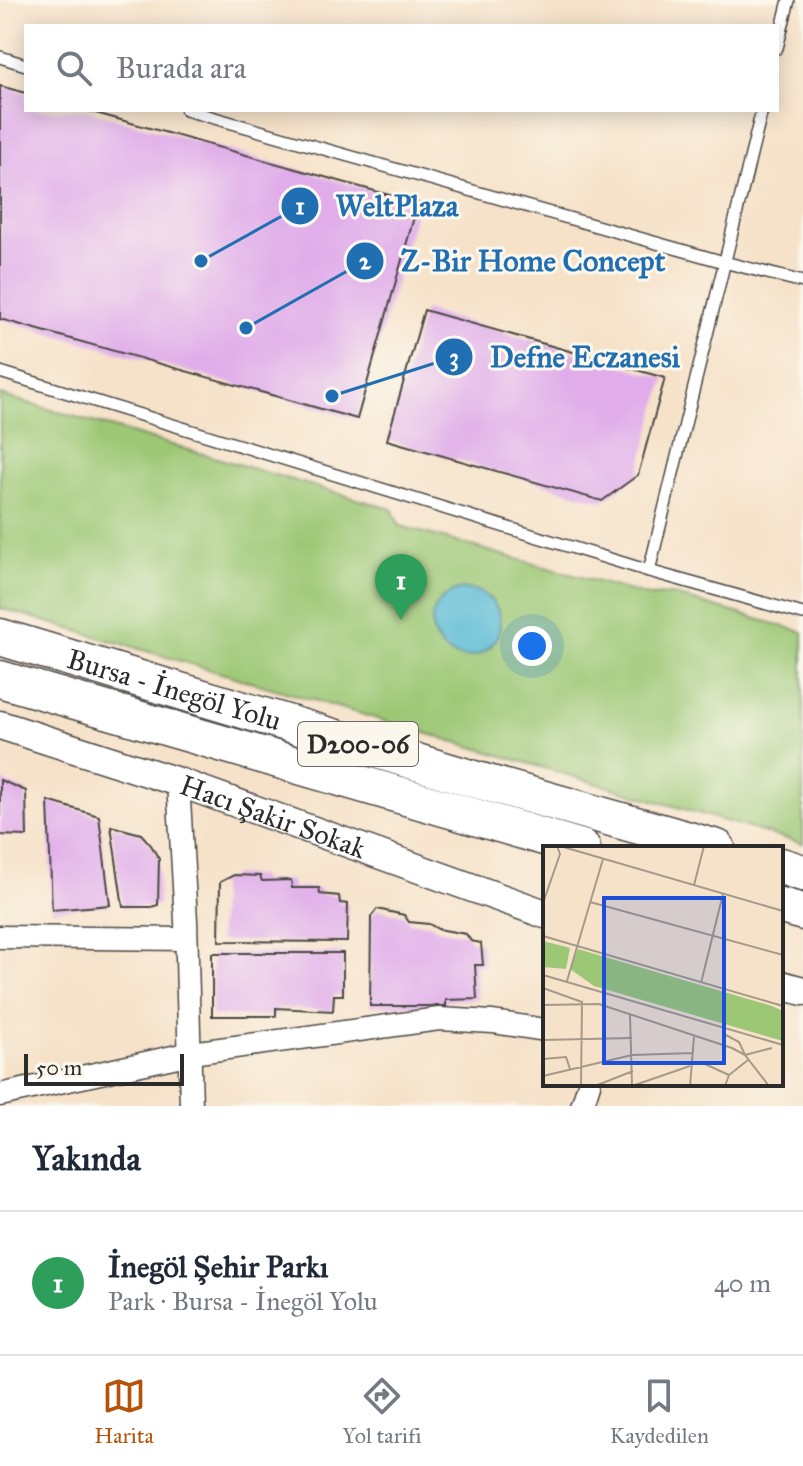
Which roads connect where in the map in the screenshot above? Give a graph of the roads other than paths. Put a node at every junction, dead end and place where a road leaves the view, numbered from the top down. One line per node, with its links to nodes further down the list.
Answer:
1 (789, 0): 2 (lane)
2 (779, 40)
3 (0, 57): 4 (lane)
4 (24, 64)
5 (193, 112): 7 (lane)
6 (762, 112): 7 (lane)
7 (724, 262): 8 (lane); 10 (lane)
8 (803, 282)
9 (0, 372): 10 (lane)
10 (649, 571): 11 (lane)
11 (803, 614)
12 (0, 637): 17 (highway, Bursa - İnegöl Yolu / D200-06)
13 (0, 679): 16 (highway, Bursa - İnegöl Yolu / D200-06)
14 (0, 725): 15 (street, Hacı Şakir Sokak)
15 (178, 782): 22 (street, Hacı Şakir Sokak); 24 (street)
16 (575, 846)
17 (710, 846)
18 (783, 867): 19 (highway)
19 (803, 873)
20 (783, 907): 21 (highway)
21 (803, 912)
22 (543, 913)
23 (0, 937): 24 (street)
24 (186, 939): 28 (street)
25 (783, 986): 26 (street)
26 (803, 991)
27 (543, 1030): 28 (street)
28 (191, 1053): 30 (street); 31 (street)
29 (588, 1086): 32 (street)
30 (0, 1095)
31 (191, 1106)
32 (582, 1106)

